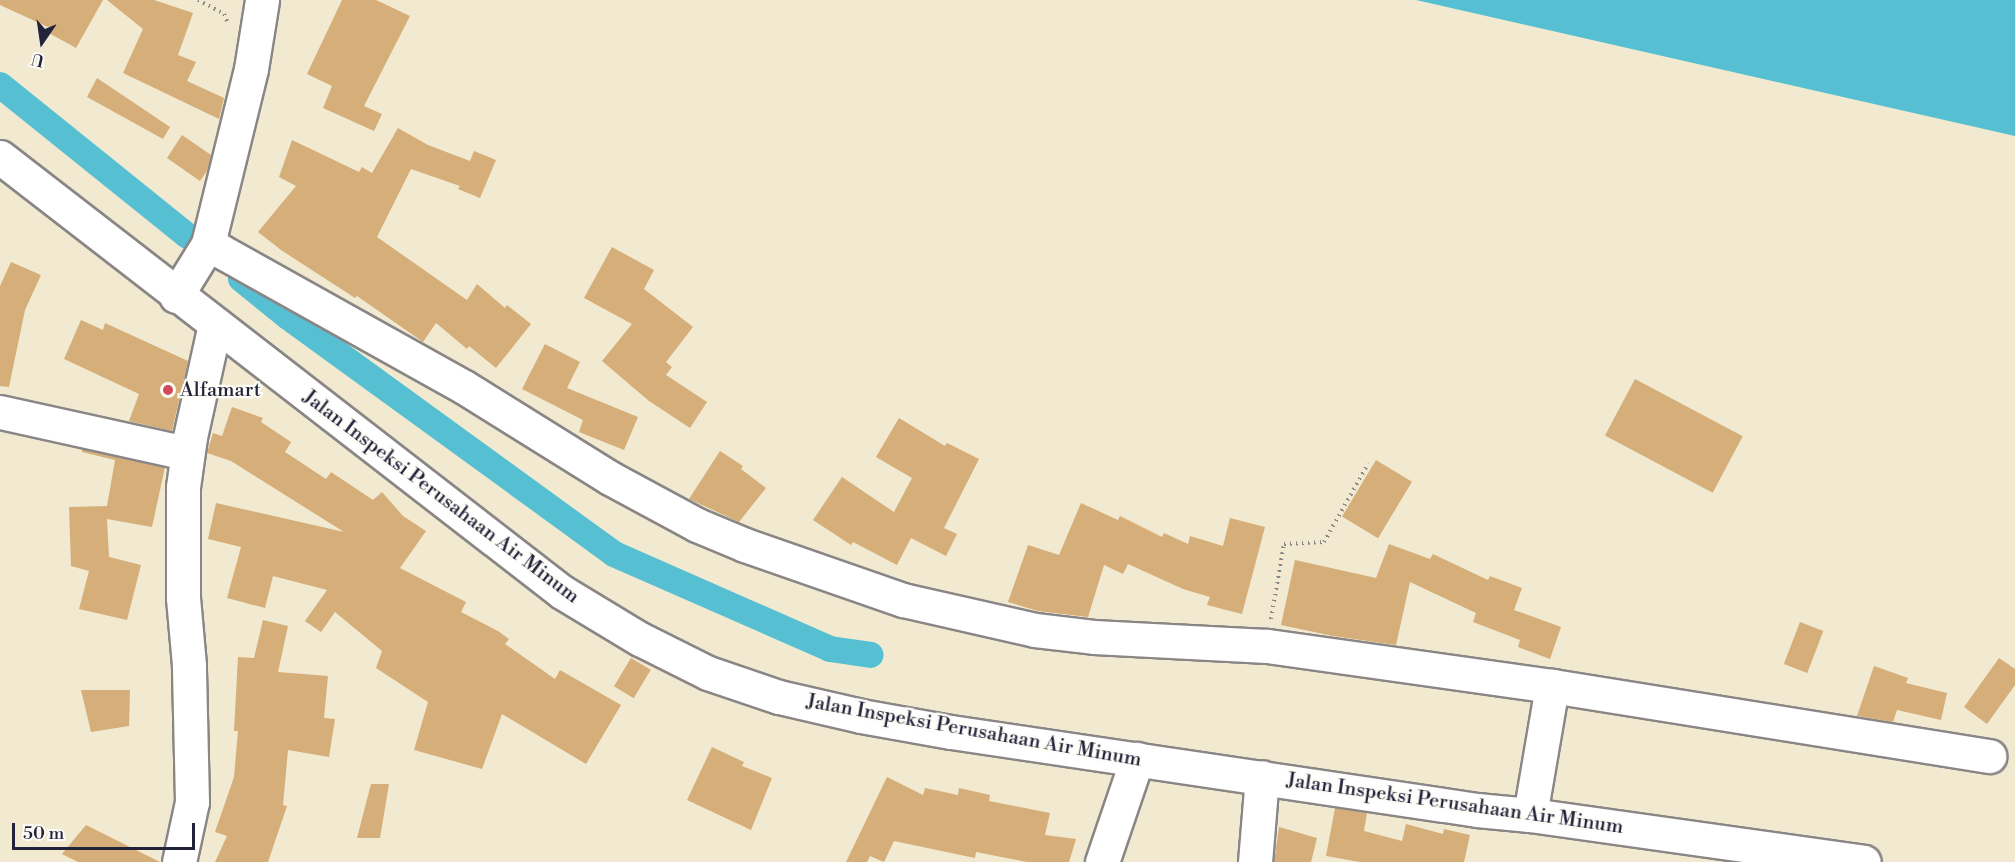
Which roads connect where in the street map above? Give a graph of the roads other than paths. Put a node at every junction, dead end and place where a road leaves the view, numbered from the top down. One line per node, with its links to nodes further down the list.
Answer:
1 (262, 0): 3 (street)
2 (0, 157): 4 (street, Jalan Inspeksi Perusahaan Air Minum)
3 (208, 244): 4 (street); 8 (street)
4 (176, 296): 5 (street, Jalan Inspeksi Perusahaan Air Minum)
5 (215, 324): 7 (street); 10 (street, Jalan Inspeksi Perusahaan Air Minum)
6 (0, 412): 7 (street)
7 (188, 453): 13 (street)
8 (1552, 686): 9 (street); 12 (street)
9 (1989, 756)
10 (1137, 759): 11 (street, Jalan Inspeksi Perusahaan Air Minum); 14 (street)
11 (1262, 777): 12 (street, Jalan Inspeksi Perusahaan Air Minum); 15 (street)
12 (1530, 814): 16 (street, Jalan Inspeksi Perusahaan Air Minum)
13 (178, 862)
14 (1102, 862)
15 (1255, 862)
16 (1864, 862)

